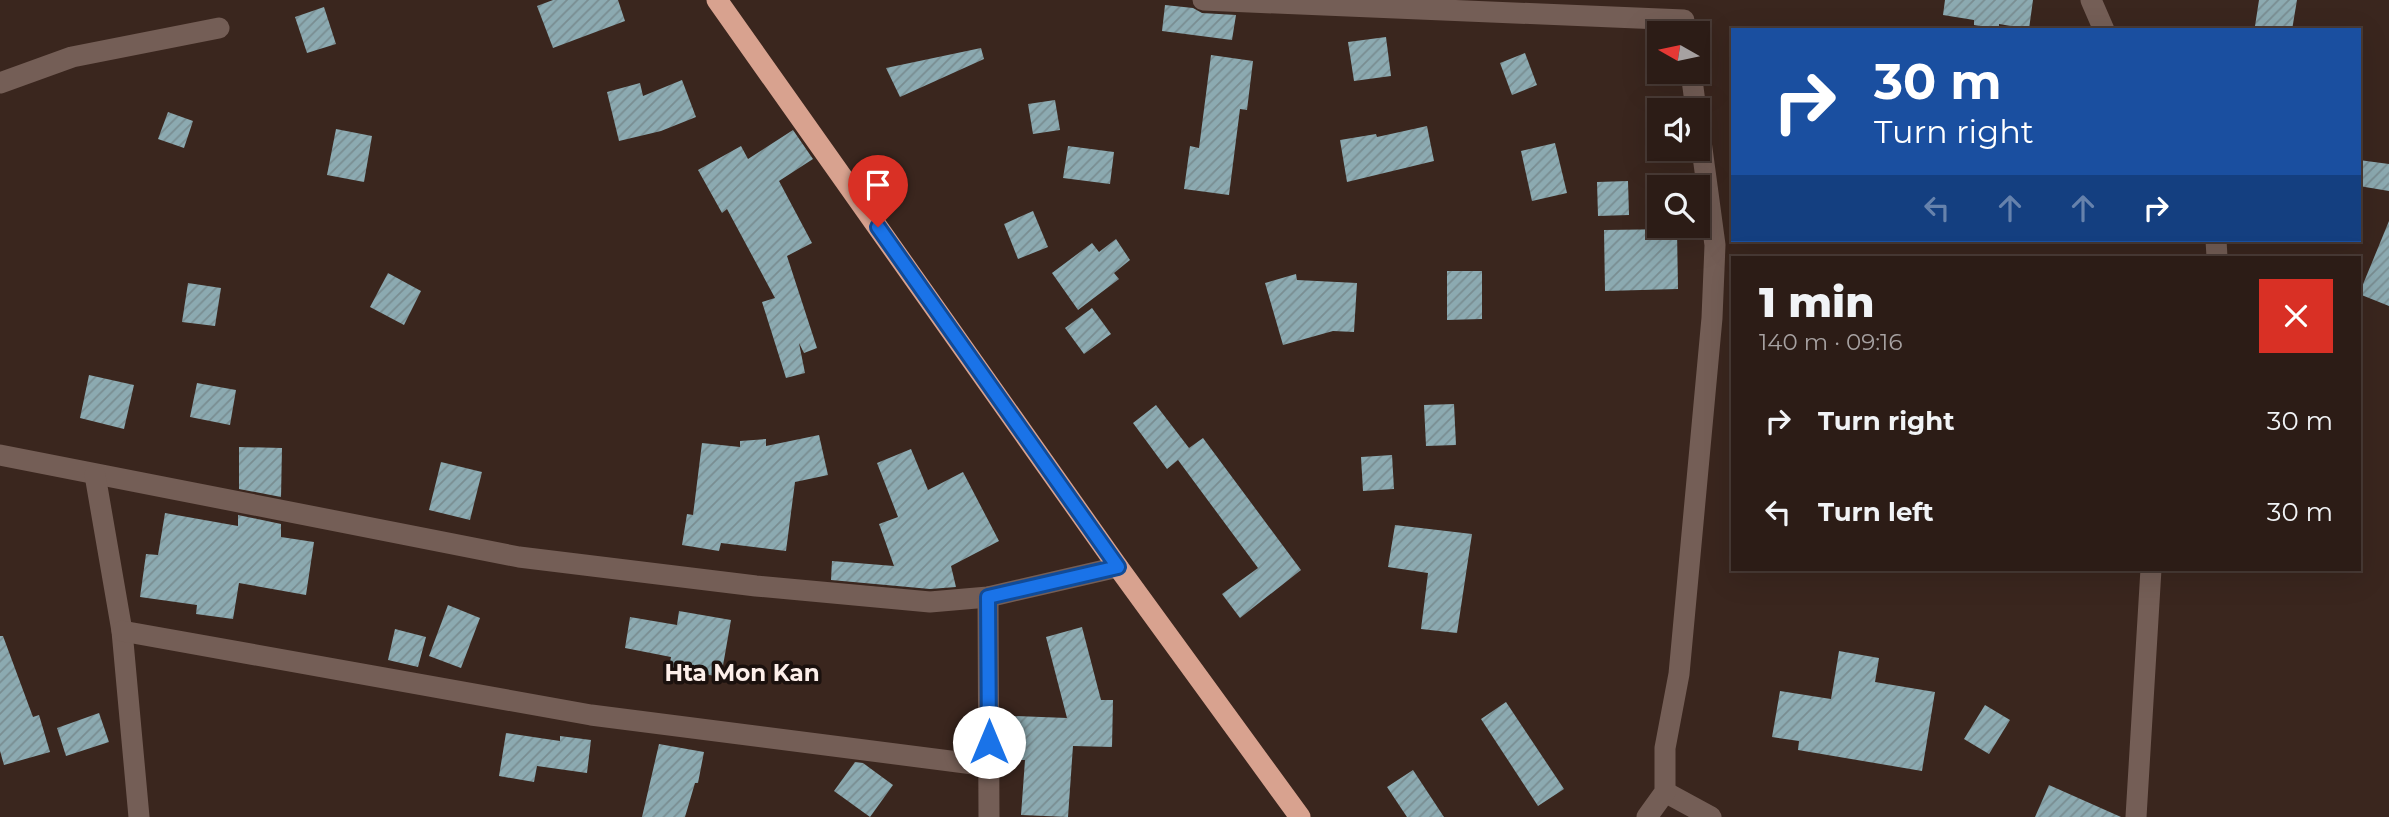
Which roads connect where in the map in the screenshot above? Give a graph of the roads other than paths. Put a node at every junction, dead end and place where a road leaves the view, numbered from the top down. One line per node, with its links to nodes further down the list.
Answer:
1 (717, 0): 11 (highway)
2 (1203, 0): 4 (street)
3 (2091, 0): 6 (street)
4 (1683, 18)
5 (219, 28): 7 (street)
6 (2103, 28)
7 (0, 83)
8 (1704, 161): 16 (street)
9 (0, 455): 10 (street)
10 (95, 475): 13 (street); 14 (street)
11 (1118, 567): 13 (street); 19 (highway)
12 (2151, 571): 22 (street)
13 (988, 597): 15 (street)
14 (122, 631): 15 (street); 17 (street)
15 (989, 766): 18 (street)
16 (1665, 792): 20 (street); 21 (street)
17 (139, 817)
18 (989, 817)
19 (1300, 817)
20 (1647, 817)
21 (1711, 817)
22 (2136, 817)

